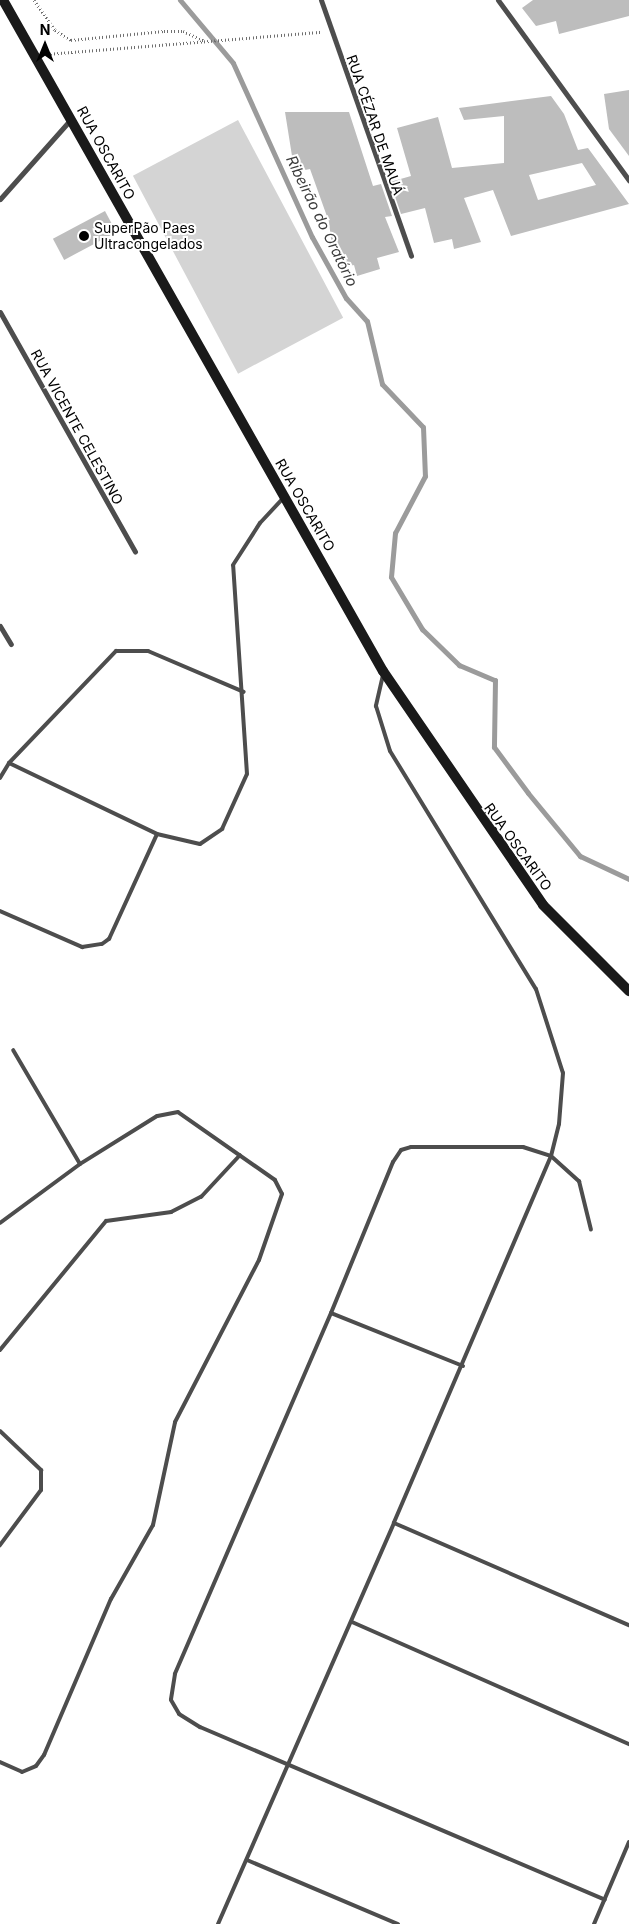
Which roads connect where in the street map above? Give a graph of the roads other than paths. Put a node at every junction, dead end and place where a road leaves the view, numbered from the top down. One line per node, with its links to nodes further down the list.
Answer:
1 (3, 0): 4 (main road, RUA OSCARITO)
2 (321, 0): 7 (street, RUA CÉZAR DE MAUÁ)
3 (498, 0): 5 (street)
4 (71, 119): 6 (street); 9 (main road, RUA OSCARITO)
5 (629, 180)
6 (0, 199)
7 (411, 256)
8 (0, 312): 10 (street, RUA VICENTE CELESTINO)
9 (284, 498): 13 (main road, RUA OSCARITO); 14 (lane)
10 (135, 552)
11 (0, 626): 12 (street)
12 (11, 644)
13 (384, 671): 19 (main road, RUA OSCARITO); 22 (lane)
14 (244, 692): 15 (lane); 17 (lane)
15 (9, 763): 16 (lane); 17 (lane)
16 (0, 778)
17 (157, 834): 18 (lane)
18 (0, 911)
19 (629, 991)
20 (12, 1050): 23 (lane)
21 (240, 1155): 23 (lane); 27 (lane); 35 (lane)
22 (551, 1156): 25 (lane); 26 (lane); 28 (lane)
23 (80, 1164): 24 (lane)
24 (0, 1223)
25 (591, 1230)
26 (331, 1313): 28 (lane); 36 (lane)
27 (0, 1350)
28 (463, 1366): 30 (lane)
29 (0, 1431): 31 (lane)
30 (394, 1523): 32 (lane); 33 (lane)
31 (0, 1545)
32 (352, 1622): 34 (lane); 36 (lane)
33 (629, 1624)
34 (629, 1744)
35 (0, 1762)
36 (289, 1766): 38 (lane); 39 (lane)
37 (629, 1842): 39 (lane)
38 (247, 1860): 40 (lane); 41 (lane)
39 (605, 1900): 42 (lane)
40 (218, 1924)
41 (398, 1924)
42 (594, 1924)

